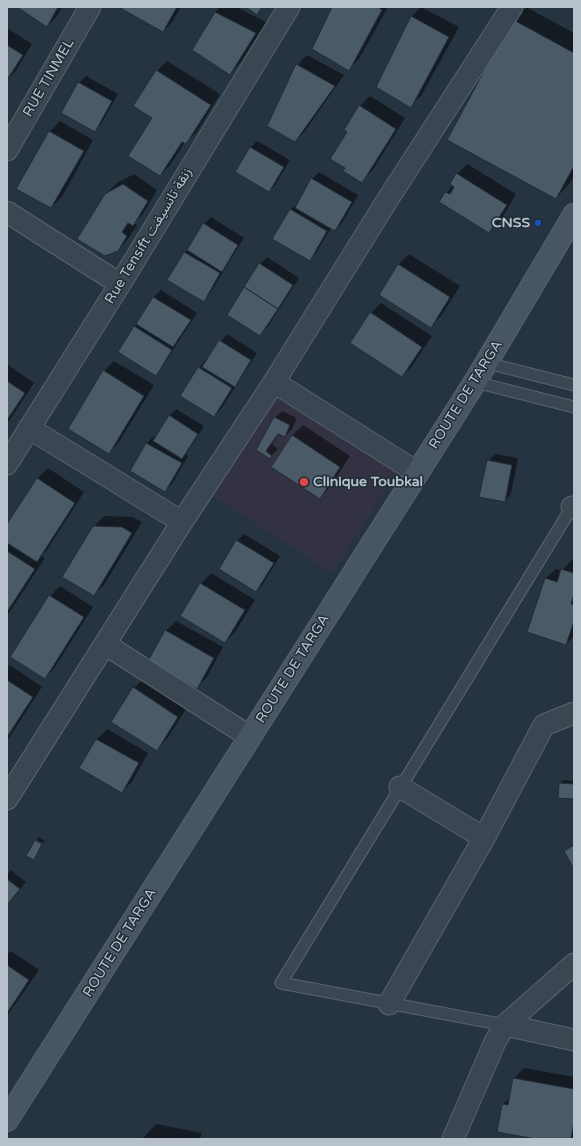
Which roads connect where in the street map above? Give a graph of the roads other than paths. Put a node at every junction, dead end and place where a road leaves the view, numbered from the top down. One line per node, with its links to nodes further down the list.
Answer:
1 (90, 7): 4 (street, RUE TINMEL)
2 (288, 7): 7 (street, Rue Tensift زنقة تانسيفت)
3 (512, 7): 9 (street)
4 (7, 150)
5 (7, 212): 7 (street)
6 (574, 215): 8 (main road, ROUTE DE TARGA)
7 (120, 284): 13 (street, Rue Tensift زنقة تانسيفت)
8 (487, 363): 10 (main road, ROUTE DE TARGA); 11 (lane)
9 (274, 382): 15 (street); 17 (street)
10 (475, 382): 12 (lane); 15 (main road, ROUTE DE TARGA)
11 (574, 385)
12 (574, 407)
13 (29, 428): 14 (street, Rue Tensift زنقة تانسيفت); 17 (street)
14 (7, 464)
15 (418, 473): 20 (main road, ROUTE DE TARGA)
16 (573, 507): 21 (lane)
17 (182, 522): 18 (street)
18 (105, 644): 20 (street); 22 (street)
19 (574, 713): 23 (street)
20 (250, 737): 28 (main road, ROUTE DE TARGA)
21 (400, 787): 23 (street); 25 (lane)
22 (7, 799)
23 (484, 838): 25 (street)
24 (574, 964): 26 (street)
25 (389, 1004): 26 (lane)
26 (505, 1025): 27 (street); 29 (street)
27 (574, 1040)
28 (7, 1120)
29 (454, 1139)

